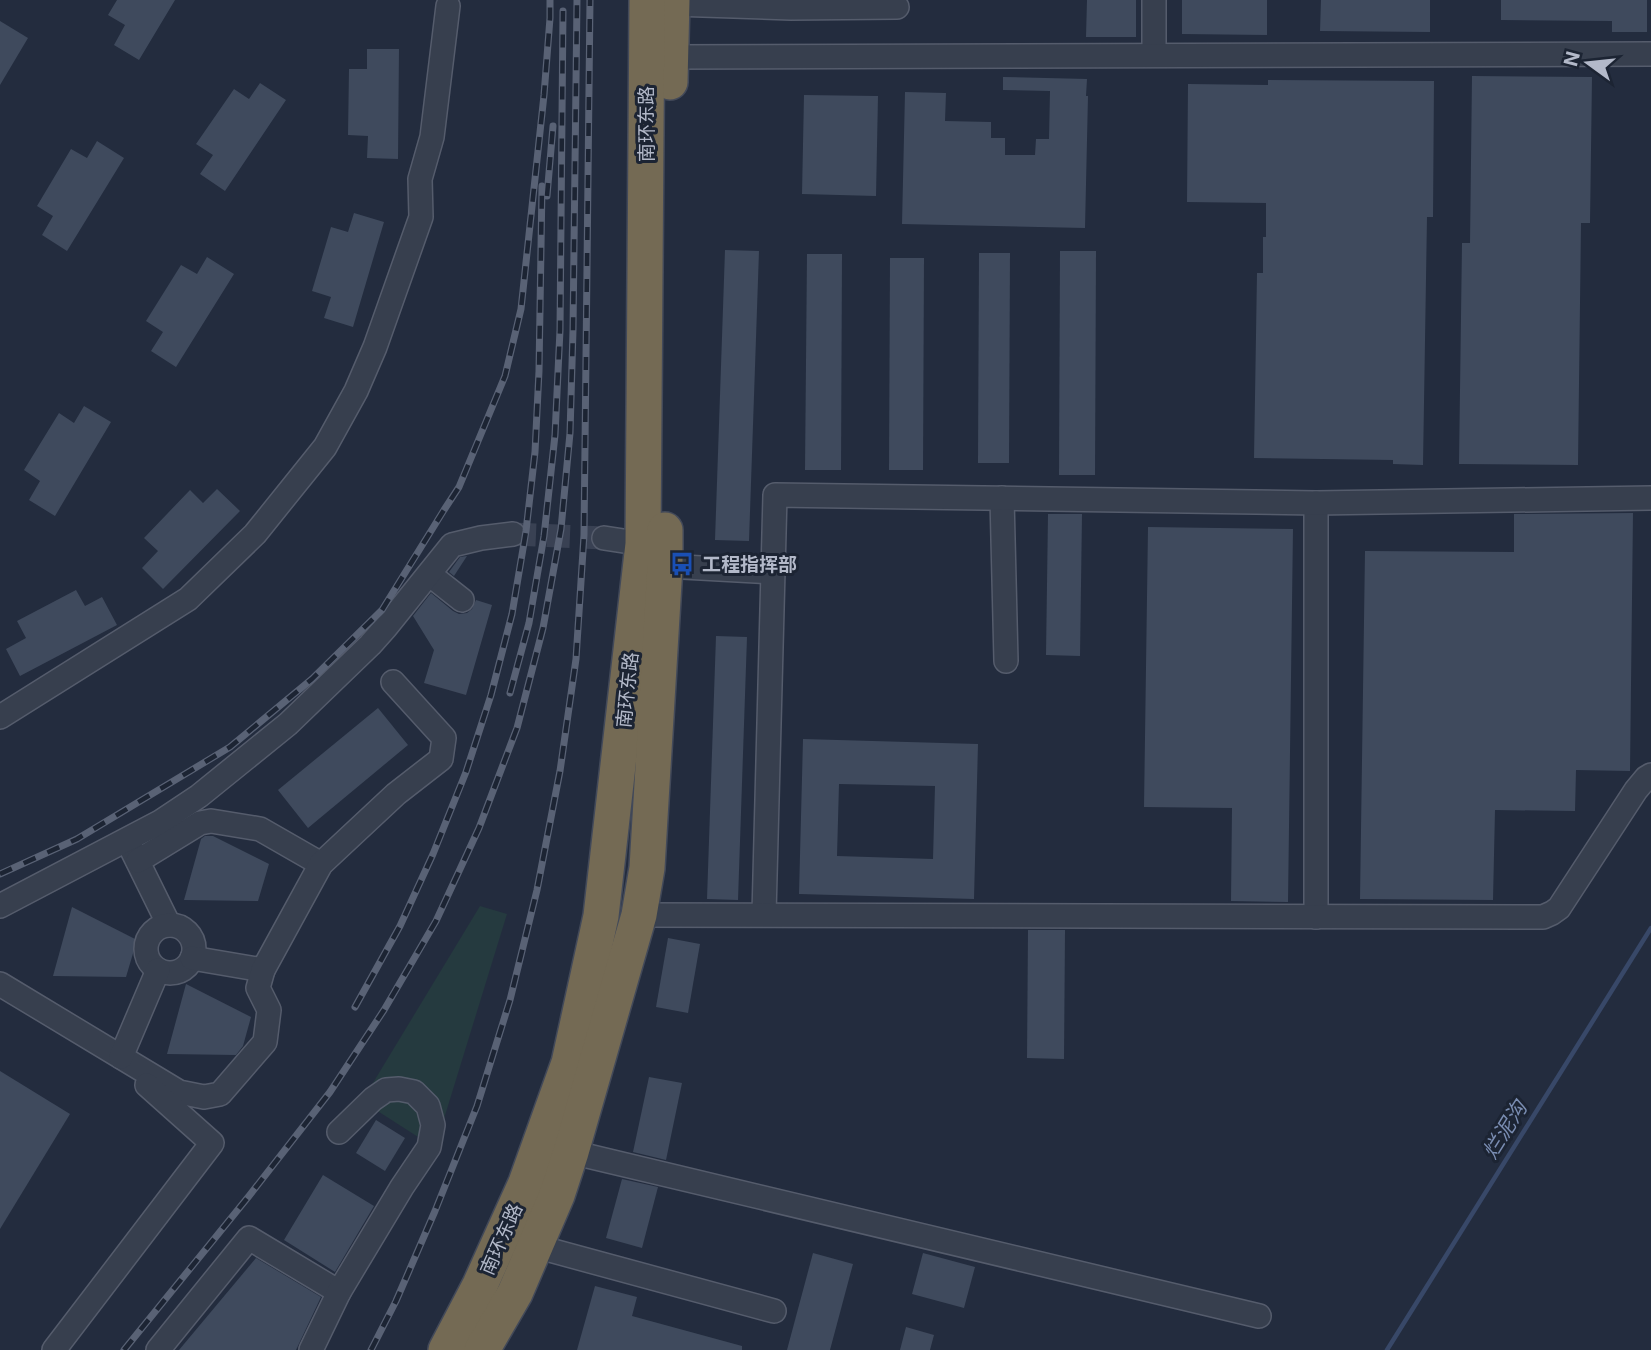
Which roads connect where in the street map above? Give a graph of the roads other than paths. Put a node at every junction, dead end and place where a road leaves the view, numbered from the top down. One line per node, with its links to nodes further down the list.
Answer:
1 (1154, 0): 6 (street)
2 (664, 1): 4 (street); 7 (highway, 南环东路); 13 (highway, 南环东路)
3 (447, 5): 19 (street)
4 (897, 7)
5 (1651, 54): 6 (street)
6 (1154, 55): 7 (street)
7 (670, 57): 13 (highway, 南环东路)
8 (1002, 498): 10 (street); 14 (street); 17 (street)
9 (1651, 498): 10 (street)
10 (1316, 502): 27 (street)
11 (513, 534): 15 (street)
12 (604, 538): 13 (street)
13 (654, 555): 14 (street); 26 (highway, 南环东路); 44 (highway, 南环东路)
14 (773, 572): 25 (street)
15 (429, 574): 16 (street); 21 (street)
16 (462, 600)
17 (1006, 661)
18 (393, 681): 23 (street)
19 (0, 718)
20 (1651, 775): 27 (street)
21 (127, 839): 22 (street); 24 (street)
22 (138, 861): 23 (street); 28 (street)
23 (321, 864): 31 (street)
24 (0, 906)
25 (764, 914): 26 (street); 27 (street)
26 (639, 915): 36 (highway, 南环东路)
27 (1317, 917)
28 (169, 925): 29 (street); 30 (street)
29 (192, 958): 30 (street); 31 (street)
30 (158, 970): 34 (street)
31 (263, 971): 34 (street)
32 (0, 984): 34 (street)
33 (0, 997): 41 (street)
34 (121, 1057)
35 (339, 1132): 38 (street)
36 (571, 1152): 37 (highway, 南环东路); 40 (street)
37 (535, 1246): 39 (street); 45 (highway, 南环东路)
38 (340, 1292): 42 (street); 43 (street)
39 (774, 1311)
40 (1259, 1316)
41 (54, 1350)
42 (158, 1350)
43 (311, 1350)
44 (446, 1350)
45 (482, 1350)

